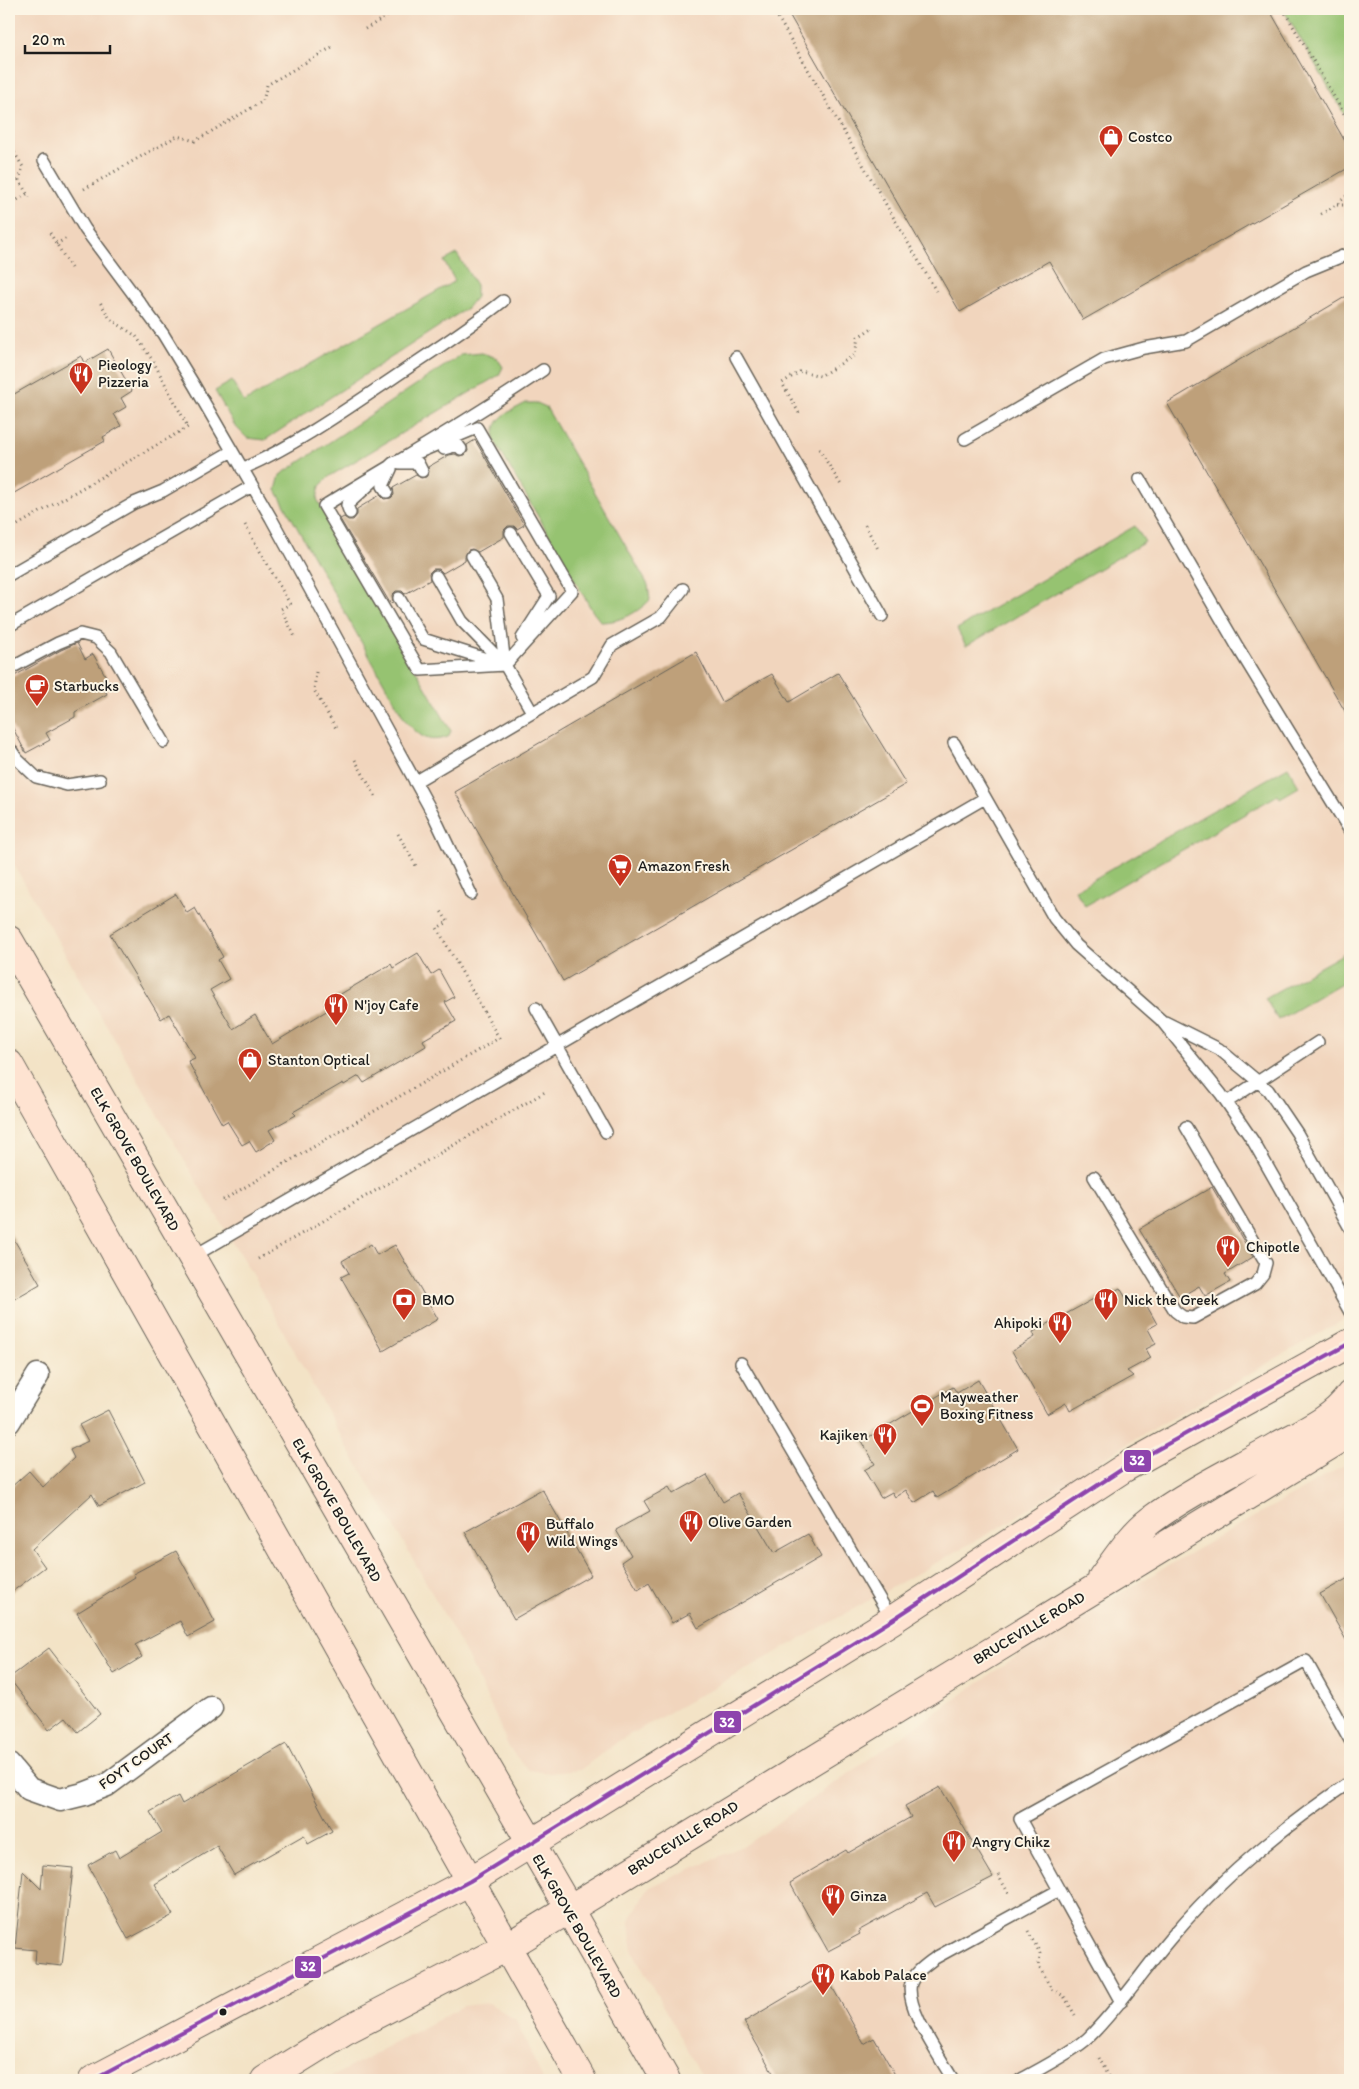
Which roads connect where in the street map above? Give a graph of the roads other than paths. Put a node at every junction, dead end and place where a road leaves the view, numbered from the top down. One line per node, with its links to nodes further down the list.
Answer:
1 (44, 160): 8 (lane)
2 (1350, 253): 6 (lane)
3 (503, 301): 10 (lane)
4 (736, 357): 22 (lane)
5 (542, 370): 9 (lane)
6 (965, 439)
7 (461, 449): 9 (lane)
8 (232, 451): 10 (lane); 18 (lane)
9 (393, 463): 11 (lane); 14 (lane); 15 (lane); 24 (lane); 24 (lane)
10 (242, 469): 13 (lane)
11 (422, 471)
12 (1140, 479): 33 (lane)
13 (252, 486): 23 (lane); 31 (lane)
14 (387, 492)
15 (350, 513)
16 (511, 533): 24 (lane)
17 (472, 556): 24 (lane)
18 (9, 575)
19 (436, 576): 24 (lane)
20 (683, 589): 26 (lane)
21 (399, 598): 24 (lane)
22 (882, 616)
23 (9, 626)
24 (505, 665): 26 (lane)
25 (9, 670): 27 (lane)
26 (532, 712): 31 (lane)
27 (164, 742)
28 (954, 743): 32 (lane)
29 (9, 746): 30 (lane)
30 (100, 780)
31 (415, 782): 34 (lane)
32 (985, 798): 37 (lane); 39 (lane)
33 (1350, 831)
34 (471, 894)
35 (9, 940): 47 (main road, ELK GROVE BOULEVARD)
36 (536, 1008): 39 (lane)
37 (1161, 1020): 41 (lane); 42 (lane)
38 (1318, 1042): 41 (lane)
39 (557, 1045): 44 (lane); 47 (lane)
40 (9, 1064): 62 (main road)
41 (1258, 1082): 42 (lane); 46 (lane)
42 (1227, 1102): 48 (lane)
43 (1186, 1127): 45 (lane)
44 (606, 1132)
45 (1094, 1177)
46 (1350, 1228)
47 (192, 1258): 61 (main road, ELK GROVE BOULEVARD)
48 (1350, 1312)
49 (1349, 1346): 56 (main road)
50 (741, 1363): 56 (lane)
51 (38, 1375): 53 (street)
52 (1350, 1395): 55 (main road, BRUCEVILLE ROAD)
53 (9, 1422)
54 (1350, 1433): 55 (main road, BRUCEVILLE ROAD)
55 (1096, 1588): 64 (main road, BRUCEVILLE ROAD)
56 (892, 1620): 61 (main road)
57 (211, 1708): 59 (street, FOYT COURT)
58 (1350, 1740): 63 (lane)
59 (9, 1765)
60 (1350, 1782): 66 (lane)
61 (530, 1844): 62 (main road); 64 (main road, ELK GROVE BOULEVARD)
62 (470, 1881): 65 (main road); 67 (main road)
63 (1059, 1890): 66 (lane); 71 (lane)
64 (568, 1909): 65 (main road, BRUCEVILLE ROAD); 70 (main road, ELK GROVE BOULEVARD)
65 (507, 1947): 68 (main road, BRUCEVILLE ROAD); 69 (main road)
66 (1121, 2002): 72 (lane)
67 (93, 2080)
68 (265, 2080)
69 (582, 2080)
70 (666, 2080)
71 (953, 2080)
72 (1020, 2080)

